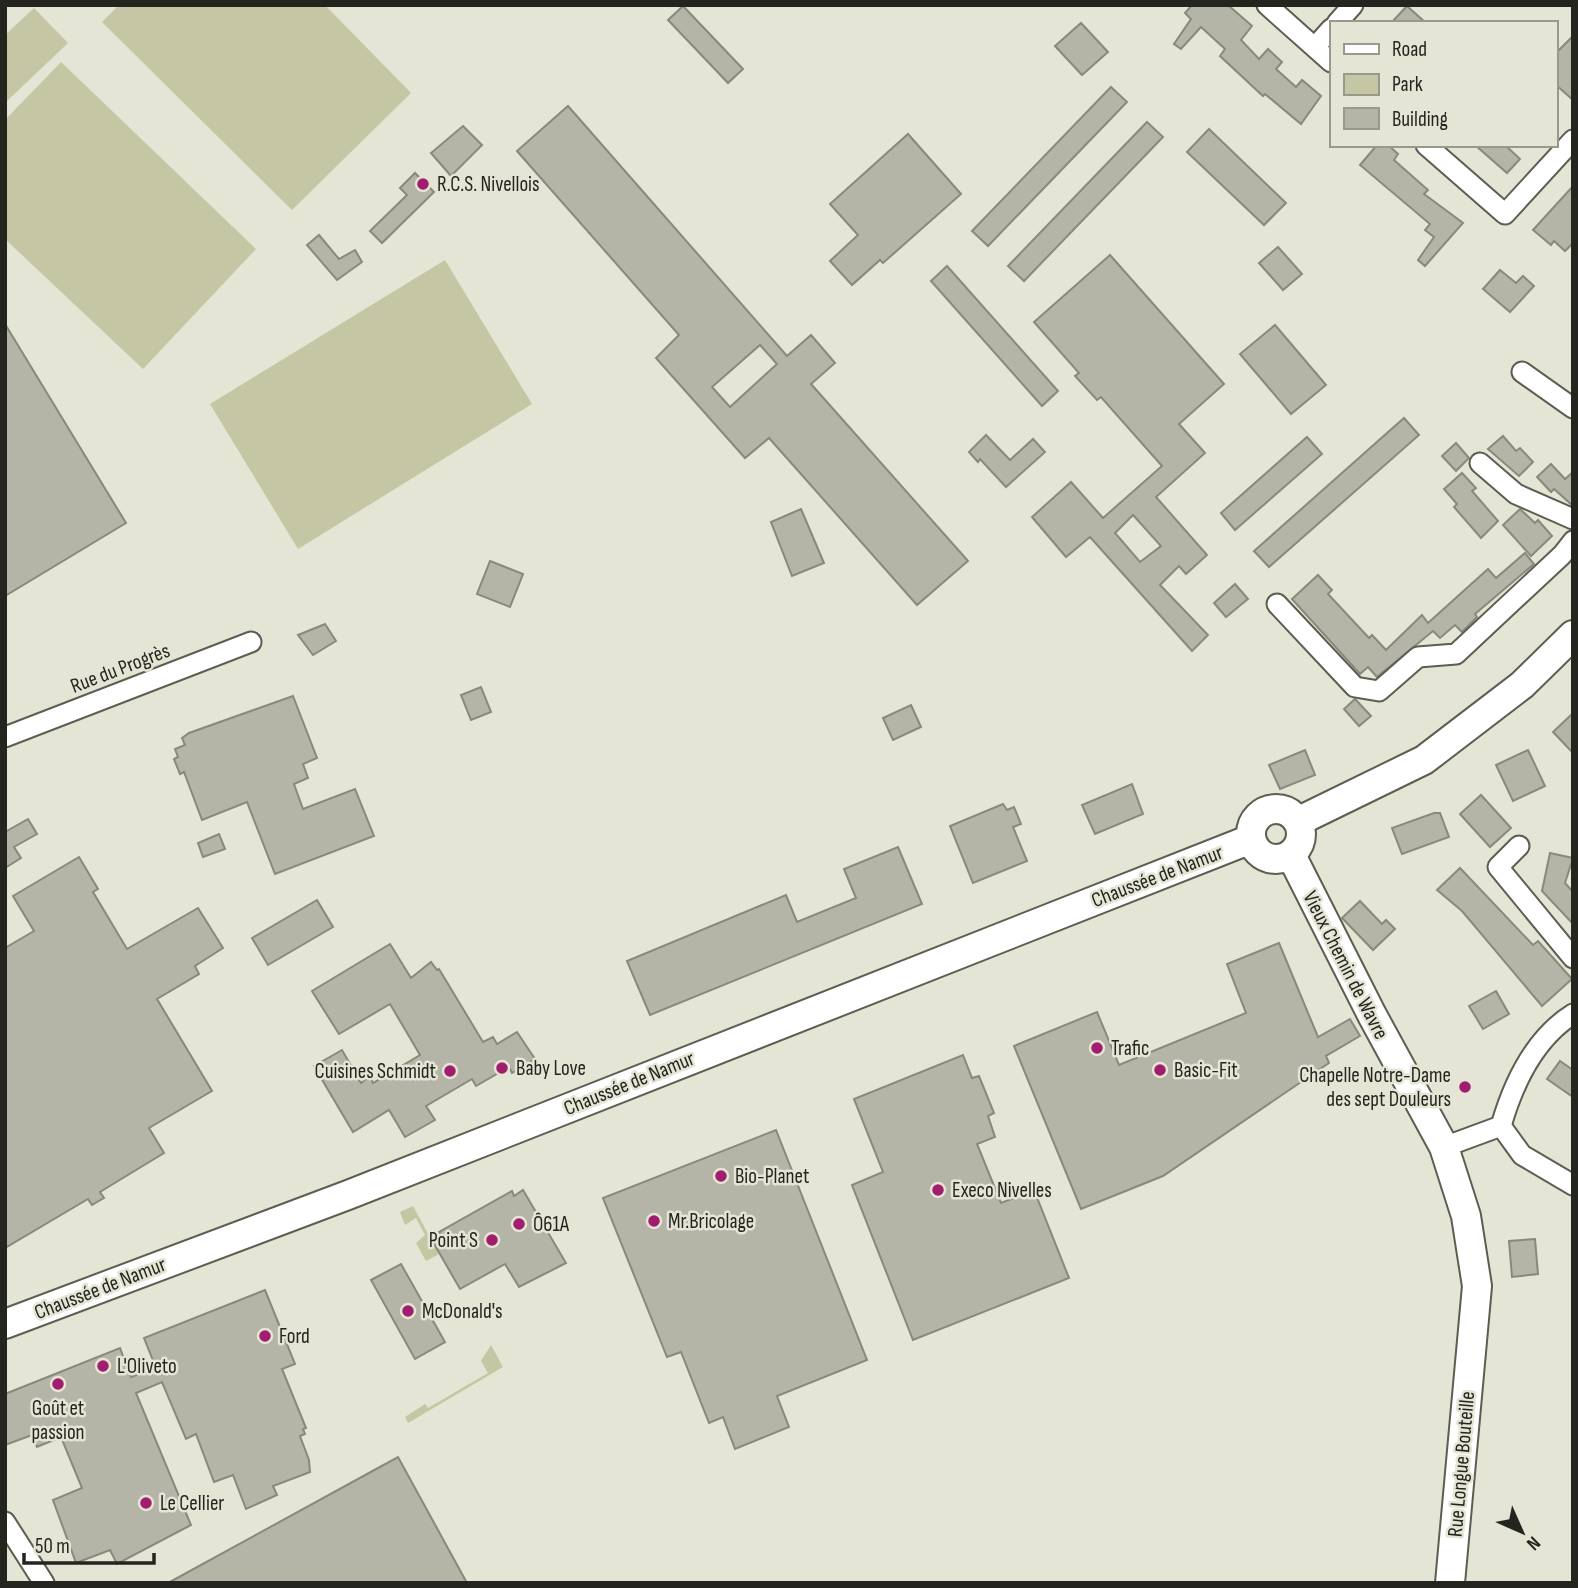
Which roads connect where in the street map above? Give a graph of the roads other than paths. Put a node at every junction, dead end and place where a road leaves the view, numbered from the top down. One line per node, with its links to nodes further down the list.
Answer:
1 (1267, 5): 5 (street)
2 (1353, 5): 3 (street)
3 (1339, 21)
4 (1330, 30): 5 (street)
5 (1314, 47): 6 (street)
6 (1330, 61)
7 (1573, 139): 8 (street)
8 (1428, 147)
9 (1522, 372): 10 (street)
10 (1573, 408)
11 (1480, 463): 12 (street)
12 (1573, 519)
13 (1573, 541): 14 (street)
14 (1277, 604)
15 (1573, 635): 18 (main road)
16 (251, 642): 17 (street, Rue du Progrès)
17 (5, 737)
18 (1299, 821): 19 (main road); 21 (main road)
19 (1251, 839): 21 (main road); 27 (main road, Chaussée de Namur)
20 (1519, 846): 22 (street)
21 (1290, 855): 25 (main road, Vieux Chemin de Wavre)
22 (1573, 958)
23 (1573, 1014): 24 (street)
24 (1501, 1126): 25 (street); 26 (street)
25 (1444, 1147): 28 (main road, Vieux Chemin de Wavre)
26 (1573, 1185)
27 (5, 1324)
28 (1472, 1345): 31 (main road, Rue Longue Bouteille)
29 (5, 1522): 30 (street)
30 (44, 1583)
31 (1450, 1583)

